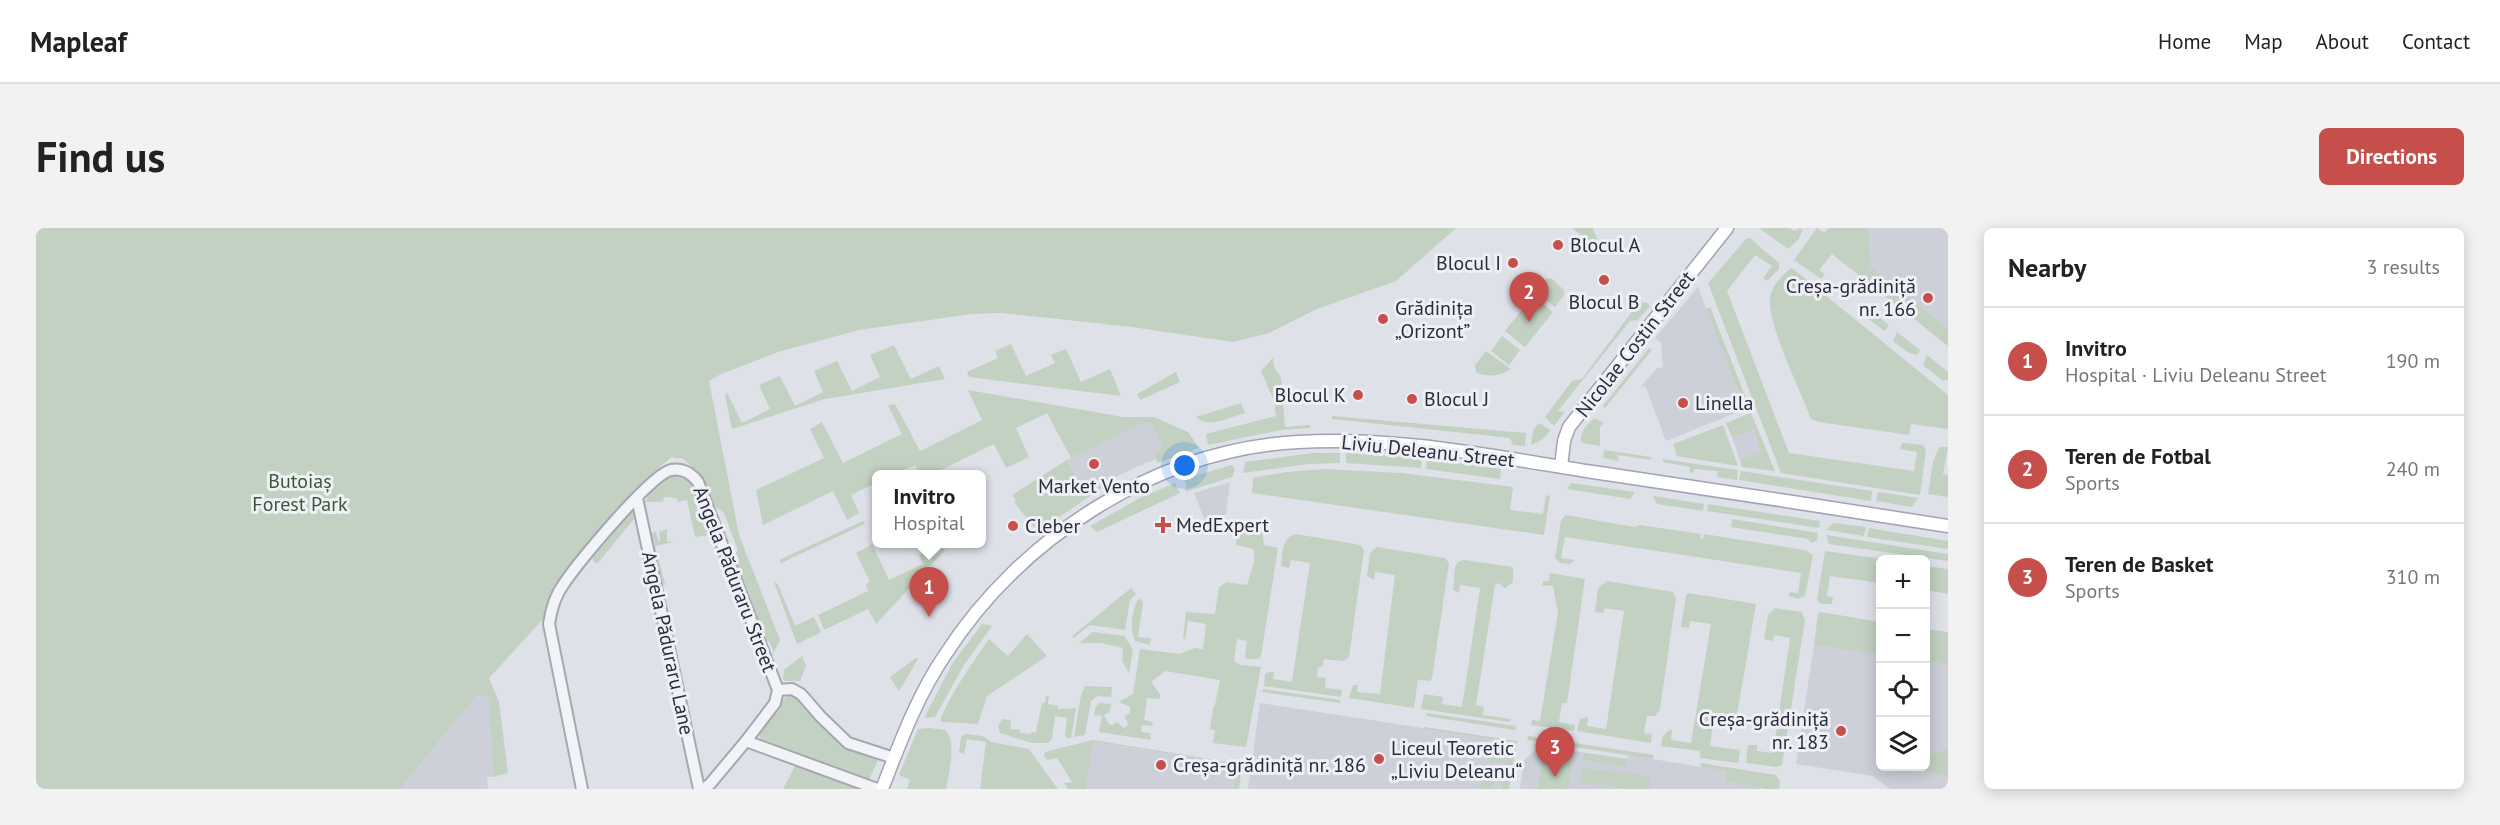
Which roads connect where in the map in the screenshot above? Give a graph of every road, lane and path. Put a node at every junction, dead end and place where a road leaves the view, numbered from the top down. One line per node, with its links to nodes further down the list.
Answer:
1 (1727, 228): 2 (main road, Nicolae Costin Street)
2 (1561, 467): 4 (main road, Liviu Deleanu Street); 7 (main road, Liviu Deleanu Street)
3 (637, 498): 5 (street, Angela Păduraru Street); 8 (street, Angela Păduraru Street); 9 (street, Angela Păduraru Lane)
4 (1948, 526)
5 (778, 690): 6 (street, Angela Păduraru Street); 7 (street)
6 (746, 741): 9 (street, Angela Păduraru Lane); 10 (street)
7 (894, 758): 11 (main road, Liviu Deleanu Street)
8 (582, 789)
9 (701, 789)
10 (877, 789)
11 (882, 789)

